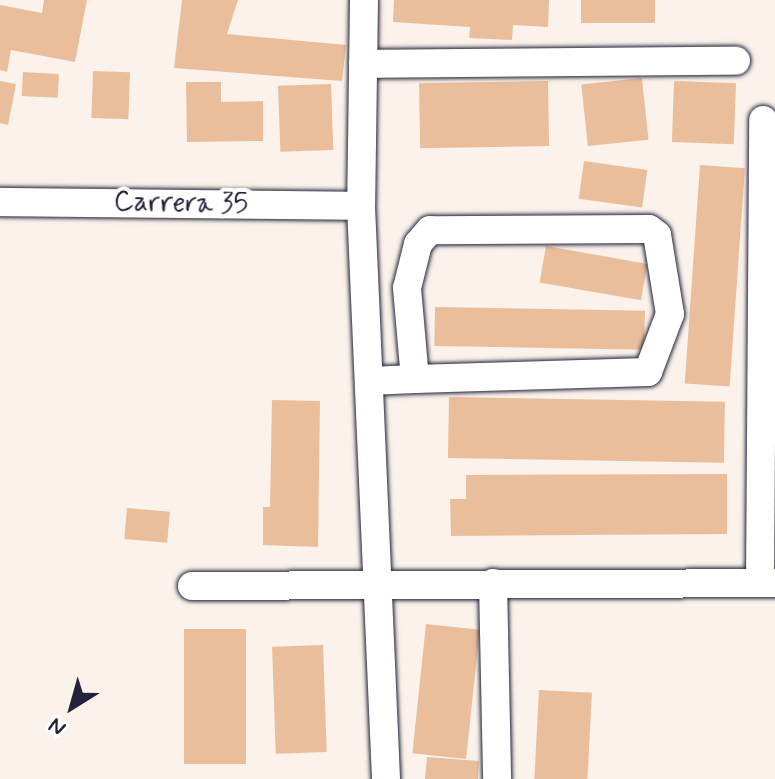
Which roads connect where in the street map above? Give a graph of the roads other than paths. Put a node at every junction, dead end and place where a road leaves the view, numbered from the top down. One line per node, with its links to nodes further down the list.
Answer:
1 (364, 0): 3 (street)
2 (736, 61): 3 (street)
3 (363, 64): 6 (street)
4 (763, 120): 10 (street)
5 (0, 202): 6 (street, Carrera 35)
6 (361, 206): 8 (street)
7 (415, 379): 7 (street); 8 (street)
8 (369, 381): 11 (street)
9 (493, 583): 10 (street); 11 (street); 14 (street)
10 (768, 583)
11 (380, 584): 12 (street); 13 (street)
12 (192, 586)
13 (386, 779)
14 (497, 779)

